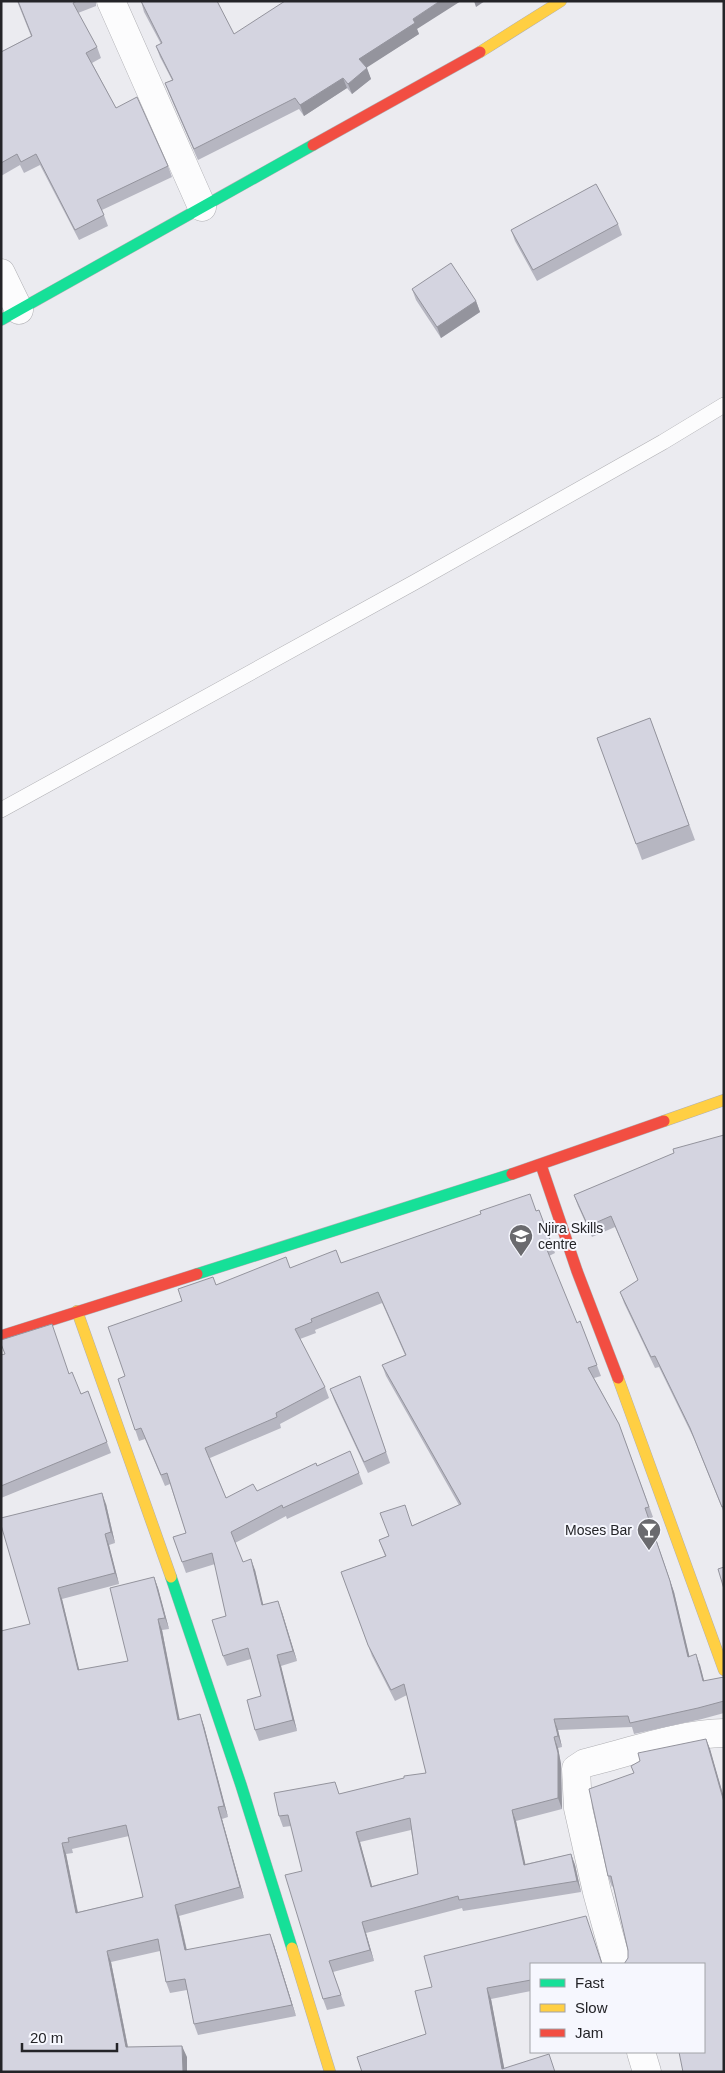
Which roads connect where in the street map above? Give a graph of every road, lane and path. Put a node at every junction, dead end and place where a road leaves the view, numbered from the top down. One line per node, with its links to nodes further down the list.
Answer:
1 (111, 1): 3 (street)
2 (561, 1): 3 (street)
3 (202, 207): 5 (street)
4 (1, 273): 5 (street)
5 (10, 315)
6 (724, 405): 7 (lane)
7 (1, 810)
8 (722, 1104): 9 (street)
9 (541, 1165): 10 (street); 12 (street)
10 (76, 1311): 11 (street); 16 (street)
11 (1, 1336)
12 (724, 1670)
13 (724, 1733): 14 (street)
14 (617, 1963)
15 (641, 2053): 17 (street)
16 (330, 2072)
17 (646, 2072)

